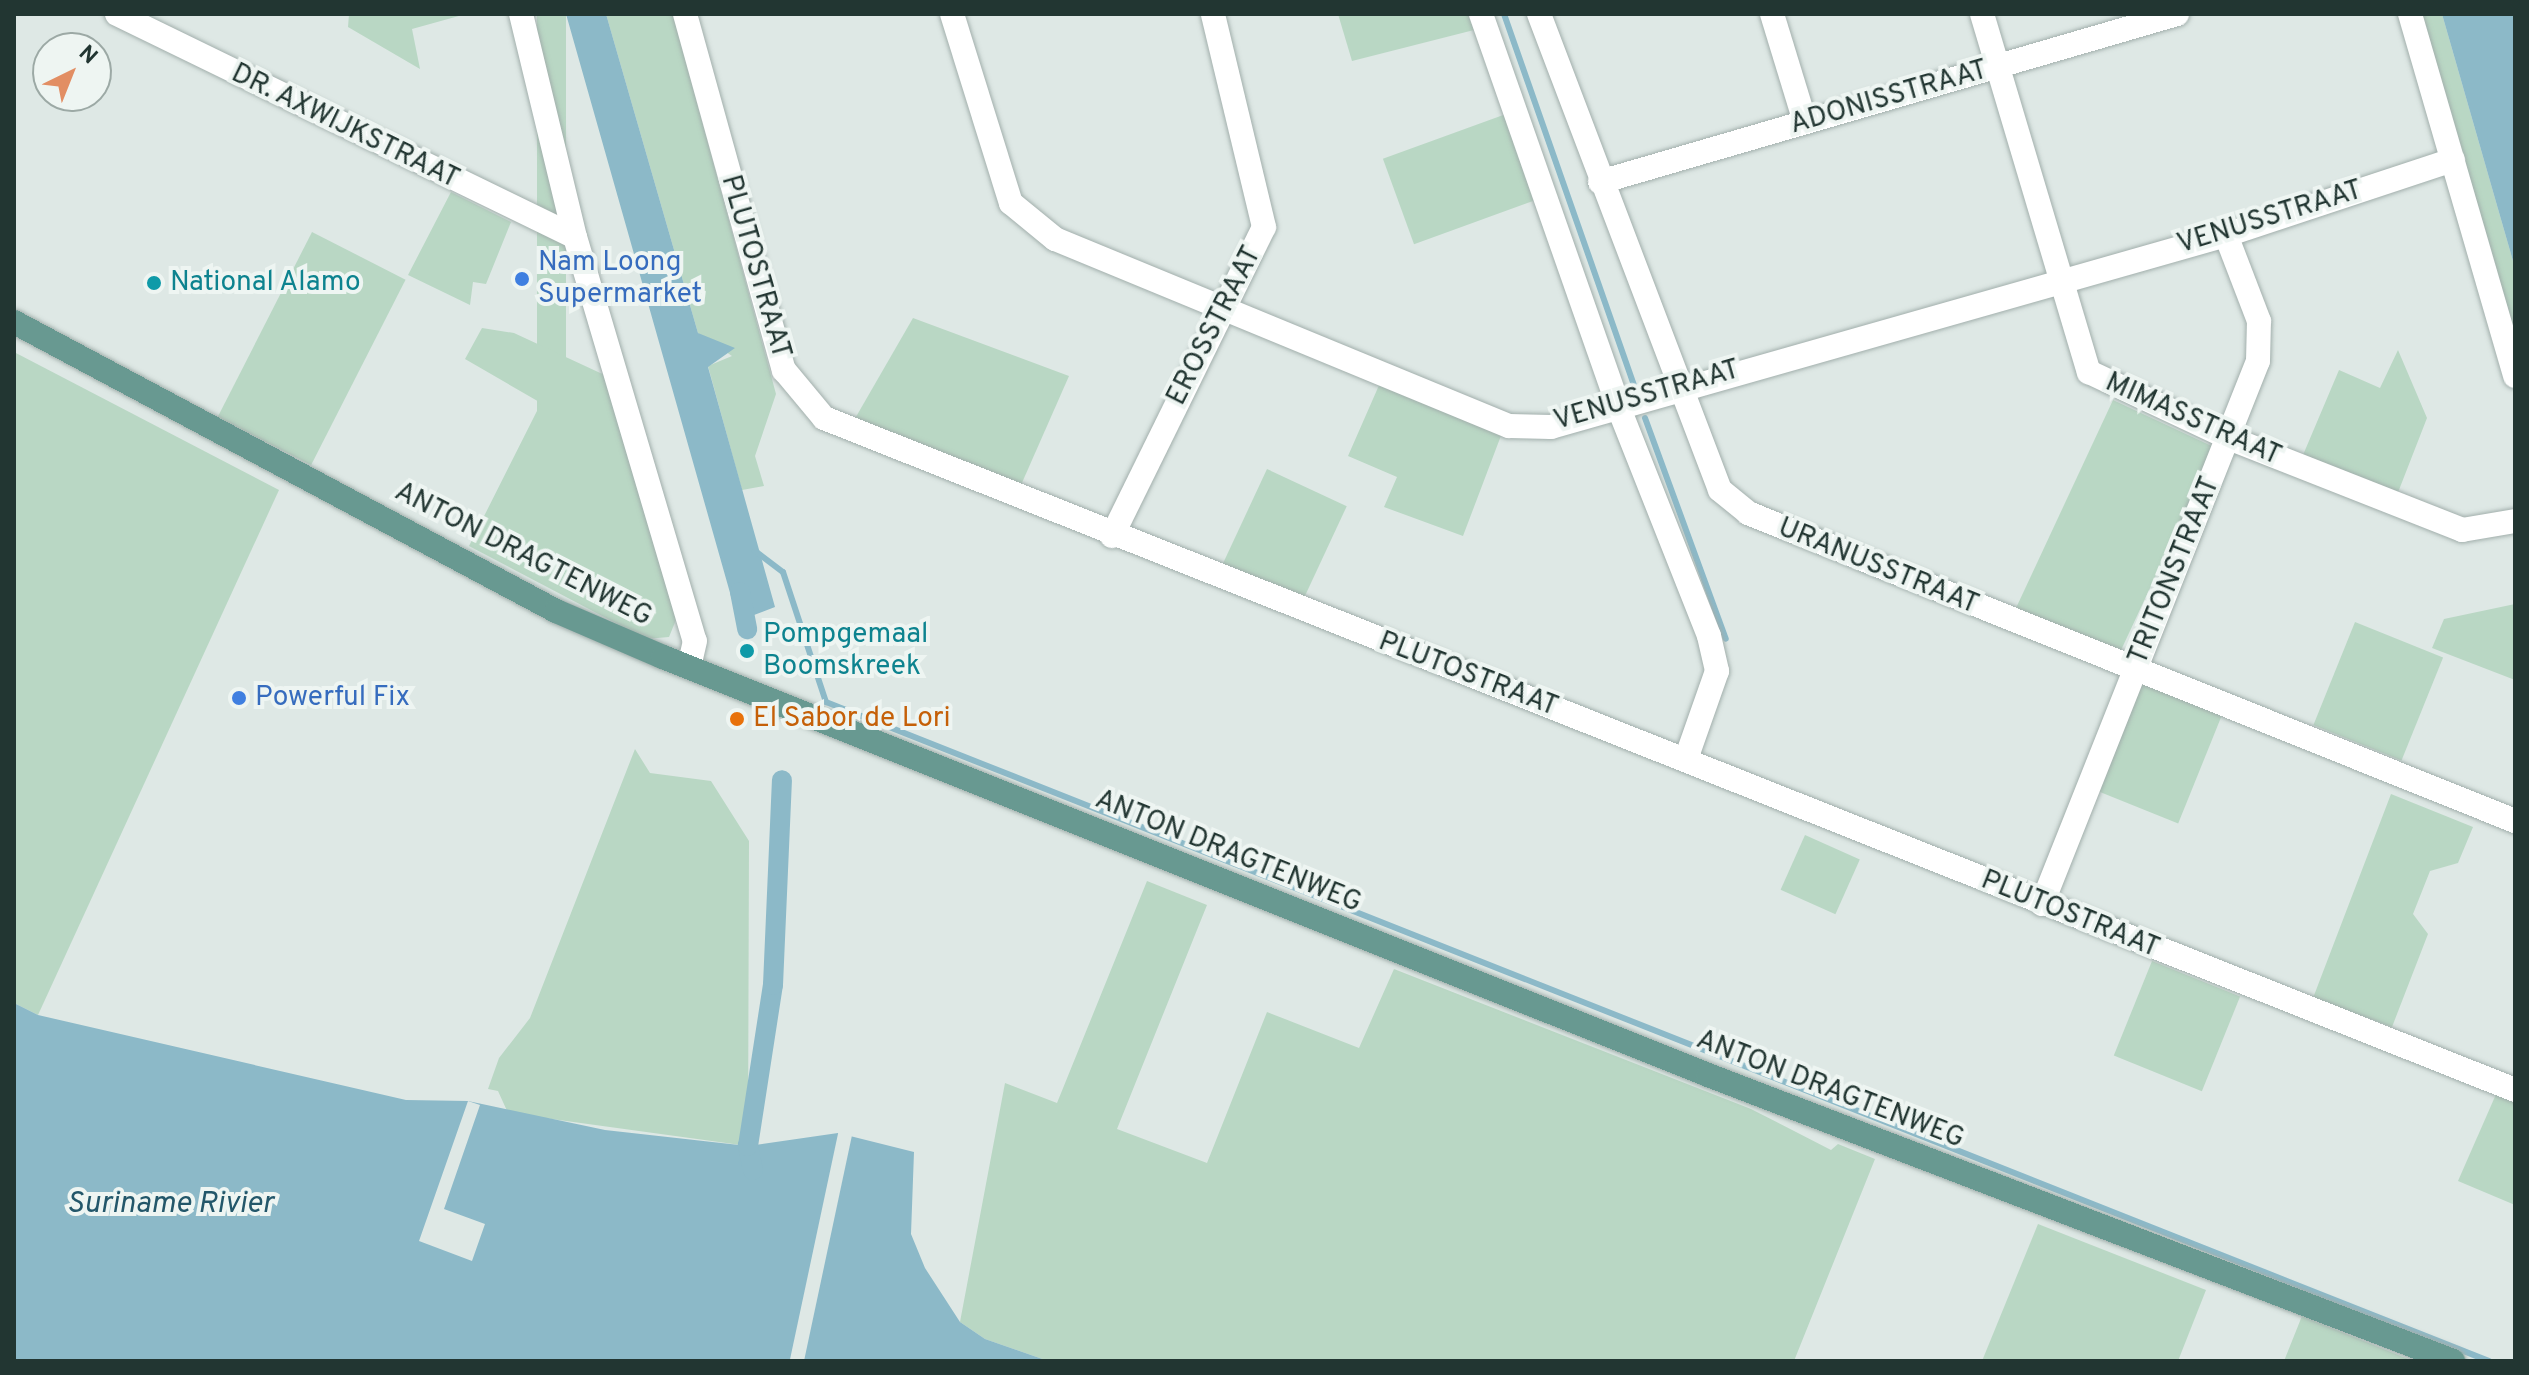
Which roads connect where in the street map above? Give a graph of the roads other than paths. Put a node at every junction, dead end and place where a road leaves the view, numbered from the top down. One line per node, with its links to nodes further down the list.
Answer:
1 (117, 14): 17 (street, DR. AXWIJKSTRAAT)
2 (521, 14): 17 (street)
3 (685, 14): 26 (street, PLUTOSTRAAT)
4 (952, 14): 19 (street, VENUSSTRAAT)
5 (1213, 14): 19 (street, EROSSTRAAT)
6 (1481, 14): 23 (street)
7 (1539, 14): 15 (street, URANUSSTRAAT)
8 (1772, 14): 13 (street)
9 (1982, 14): 12 (street, MIMASSTRAAT)
10 (2177, 14): 12 (street, ADONISSTRAAT)
11 (2410, 14): 14 (street)
12 (1998, 66): 13 (street, ADONISSTRAAT); 18 (street, MIMASSTRAAT)
13 (1805, 122): 15 (street, ADONISSTRAAT)
14 (2453, 160): 16 (street, VENUSSTRAAT); 21 (street)
15 (1600, 182): 22 (street, URANUSSTRAAT)
16 (2226, 235): 18 (street, VENUSSTRAAT); 24 (street, TRITONSTRAAT)
17 (575, 237): 27 (street)
18 (2059, 278): 22 (street, VENUSSTRAAT); 24 (street, MIMASSTRAAT)
19 (1223, 307): 23 (street, VENUSSTRAAT); 26 (street, EROSSTRAAT)
20 (14, 322): 27 (main road, ANTON DRAGTENWEG)
21 (2515, 376)
22 (1678, 387): 23 (street, VENUSSTRAAT); 28 (street, URANUSSTRAAT)
23 (1618, 406): 29 (street)
24 (2229, 438): 25 (street, MIMASSTRAAT); 28 (street, TRITONSTRAAT)
25 (2515, 521)
26 (1112, 536): 29 (street, PLUTOSTRAAT)
27 (689, 666): 33 (main road, ANTON DRAGTENWEG)
28 (2134, 670): 30 (street, URANUSSTRAAT); 31 (street, TRITONSTRAAT)
29 (1686, 759): 31 (street, PLUTOSTRAAT)
30 (2515, 821)
31 (2042, 904): 32 (street, PLUTOSTRAAT)
32 (2515, 1090)
33 (2453, 1361)

